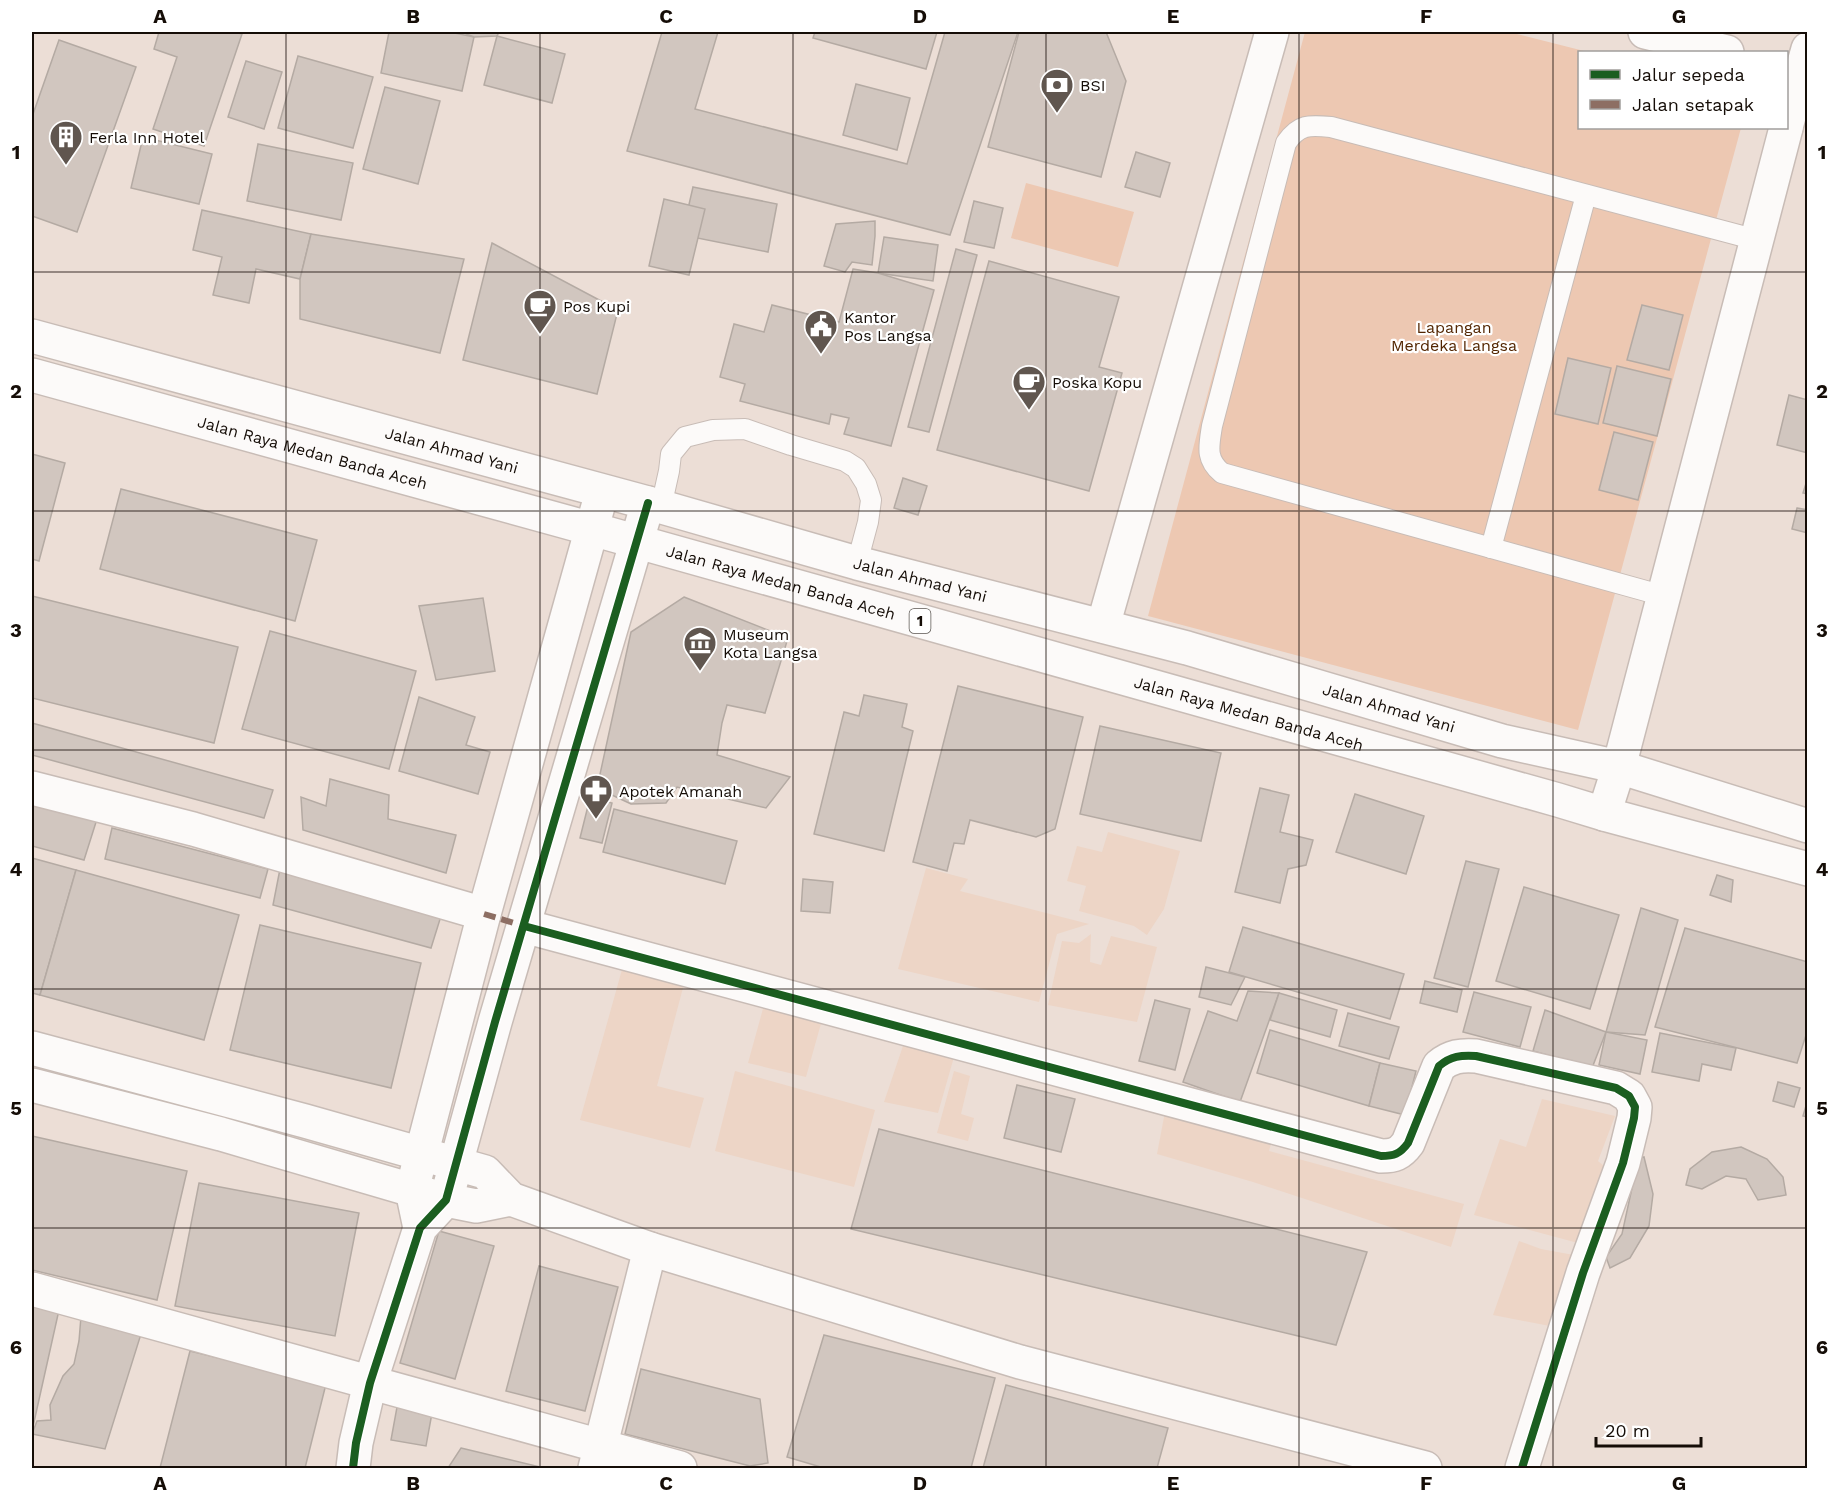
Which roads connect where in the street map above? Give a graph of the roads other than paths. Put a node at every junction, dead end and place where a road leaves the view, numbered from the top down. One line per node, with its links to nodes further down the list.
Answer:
1 (1272, 32): 18 (street)
2 (1645, 32): 3 (street)
3 (1723, 51)
4 (1801, 65): 5 (street)
5 (1788, 119)
6 (1785, 129): 8 (street)
7 (1586, 195): 8 (lane); 15 (lane); 15 (lane)
8 (1757, 240): 17 (street)
9 (32, 336): 11 (street, Jalan Ahmad Yani)
10 (32, 375): 13 (street, Jalan Raya Medan Banda Aceh / 1)
11 (602, 492): 12 (street, Jalan Ahmad Yani); 13 (street)
12 (654, 505): 14 (street); 16 (street, Jalan Ahmad Yani); 16 (lane)
13 (592, 529): 14 (street, Jalan Raya Medan Banda Aceh / 1); 24 (street)
14 (636, 541): 21 (street, Jalan Raya Medan Banda Aceh / 1); 25 (street)
15 (1491, 548): 17 (lane)
16 (857, 563): 18 (street, Jalan Ahmad Yani)
17 (1664, 596): 19 (street)
18 (1103, 626): 19 (street, Jalan Ahmad Yani)
19 (1619, 767): 21 (street); 22 (street, Jalan Ahmad Yani)
20 (32, 788): 24 (street)
21 (1604, 814): 23 (street, Jalan Raya Medan Banda Aceh / 1)
22 (1808, 826)
23 (1808, 869)
24 (484, 914): 28 (street)
25 (524, 926): 29 (street); 41 (street)
26 (32, 1048): 28 (street)
27 (32, 1085): 30 (street)
28 (422, 1154): 29 (street); 30 (street)
29 (456, 1163): 31 (street); 32 (street)
30 (412, 1190): 32 (street); 33 (street)
31 (511, 1199): 32 (street); 34 (street)
32 (446, 1200): 33 (street)
33 (420, 1228): 36 (street)
34 (650, 1249): 37 (street); 40 (street)
35 (32, 1289): 36 (street)
36 (370, 1383): 37 (street); 38 (street)
37 (598, 1458): 39 (street)
38 (352, 1468)
39 (680, 1468)
40 (1425, 1468)
41 (1522, 1468)

